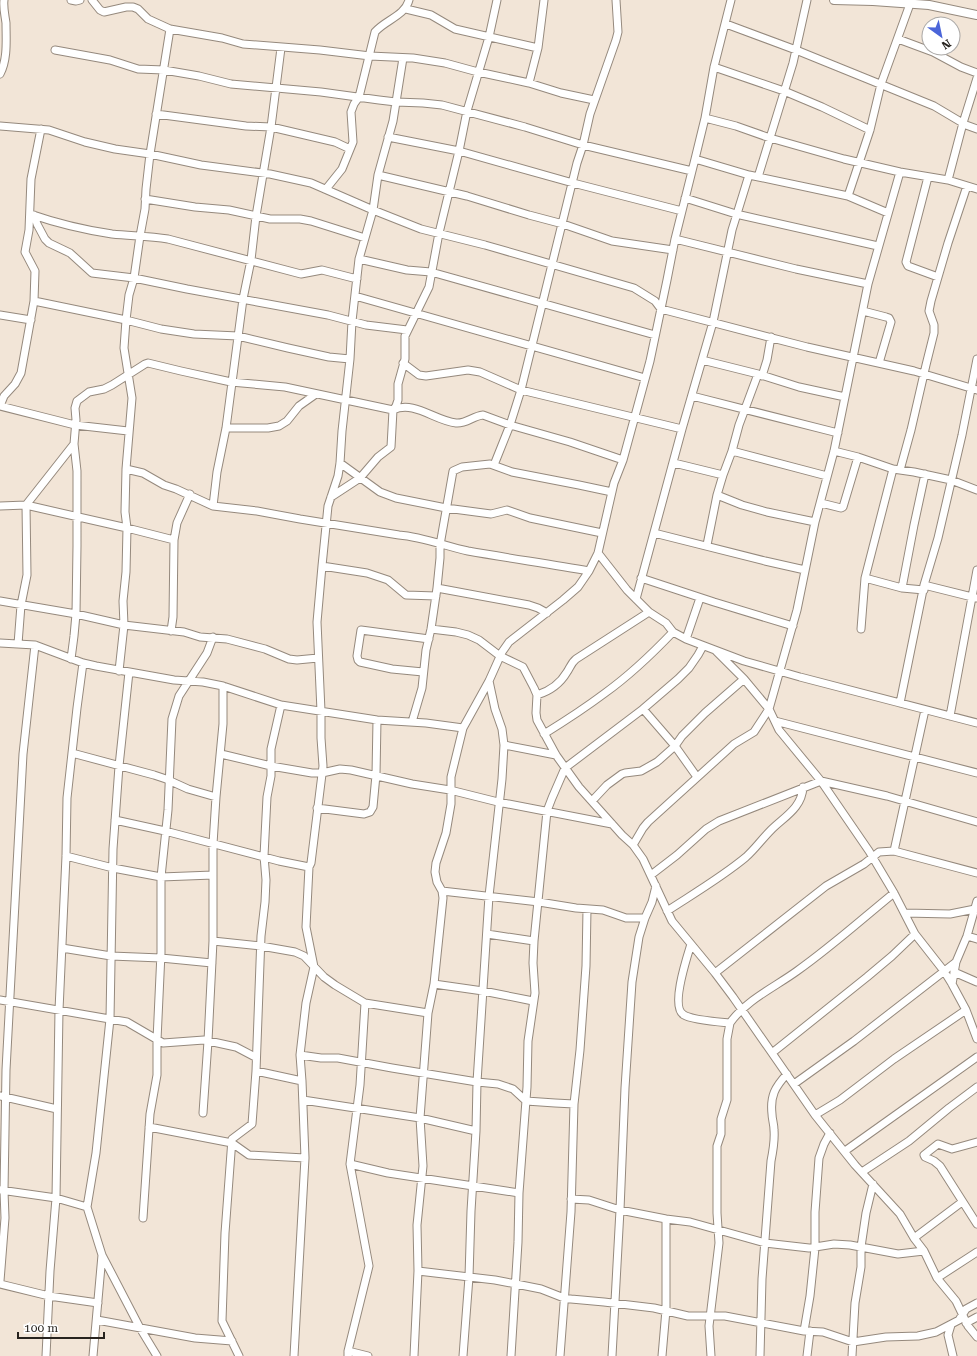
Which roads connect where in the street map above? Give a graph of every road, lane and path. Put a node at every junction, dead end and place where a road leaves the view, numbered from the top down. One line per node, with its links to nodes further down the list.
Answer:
1 (4, 0): 31 (street)
2 (71, 0): 3 (street)
3 (80, 0)
4 (92, 0): 18 (street)
5 (409, 0): 15 (street)
6 (497, 0): 19 (street)
7 (544, 0): 22 (street)
8 (616, 0): 38 (street)
9 (731, 0): 17 (street)
10 (807, 0): 24 (street)
11 (834, 0): 12 (street)
12 (839, 0): 14 (street)
13 (930, 3): 14 (street); 16 (street)
14 (910, 4): 20 (street)
15 (406, 9): 19 (street); 25 (street)
16 (977, 15)
17 (726, 24): 24 (street); 27 (street)
18 (170, 30): 21 (street); 28 (street)
19 (489, 37): 22 (street); 29 (street)
20 (898, 39): 30 (street); 34 (street)
21 (281, 48): 25 (street); 35 (street)
22 (538, 48): 33 (street)
23 (55, 50): 28 (street)
24 (796, 50): 34 (street); 36 (street)
25 (370, 56): 26 (street); 37 (street)
26 (403, 58): 29 (street); 39 (street)
27 (714, 67): 36 (street); 42 (street)
28 (164, 70): 35 (street); 41 (street)
29 (478, 72): 33 (street); 40 (street)
30 (977, 73)
31 (0, 74)
32 (977, 78): 43 (street)
33 (529, 83): 38 (street)
34 (880, 84): 43 (street); 48 (street)
35 (275, 88): 37 (street); 45 (street)
36 (784, 91): 48 (street); 50 (street)
37 (359, 97): 39 (street); 52 (street)
38 (594, 100): 51 (street)
39 (396, 102): 40 (street); 49 (street)
40 (467, 111): 51 (street); 53 (street)
41 (156, 114): 45 (street); 54 (street)
42 (705, 118): 50 (street); 55 (street)
43 (963, 123): 47 (street); 64 (street)
44 (0, 126): 46 (street)
45 (271, 127): 52 (street); 59 (street)
46 (41, 129): 54 (street); 76 (street)
47 (977, 129)
48 (870, 130): 56 (street)
49 (388, 137): 53 (street); 60 (street)
50 (770, 138): 56 (street); 62 (street)
51 (583, 145): 57 (street); 65 (street)
52 (350, 149): 67 (street)
53 (459, 151): 65 (street); 69 (street)
54 (150, 154): 59 (street); 72 (street)
55 (696, 159): 57 (street); 61 (street)
56 (860, 163): 58 (street); 70 (street)
57 (692, 171): 71 (street)
58 (900, 172): 63 (street); 75 (street)
59 (262, 173): 67 (street); 78 (street)
60 (378, 175): 69 (street); 73 (street)
61 (749, 175): 62 (street); 77 (street)
62 (758, 177): 70 (street)
63 (928, 177): 64 (street); 91 (street)
64 (948, 180): 66 (street)
65 (573, 183): 74 (street); 79 (street)
66 (967, 186): 68 (street); 91 (street)
67 (326, 189): 73 (street)
68 (977, 189)
69 (449, 192): 79 (street); 80 (street)
70 (848, 196): 75 (street)
71 (685, 198): 74 (street); 77 (street)
72 (145, 199): 78 (street); 81 (street)
73 (373, 210): 80 (street); 82 (street)
74 (682, 211): 83 (street)
75 (888, 213): 84 (street)
76 (32, 214): 81 (street); 92 (street); 97 (street)
77 (736, 214): 84 (street); 86 (street)
78 (256, 216): 82 (street); 88 (street)
79 (563, 224): 85 (street); 89 (street)
80 (439, 233): 89 (street); 90 (street)
81 (140, 236): 88 (street); 92 (street)
82 (365, 238): 87 (street)
83 (675, 239): 85 (street); 86 (street)
84 (878, 246): 94 (street)
85 (673, 250): 99 (street)
86 (728, 251): 94 (street); 106 (street)
87 (359, 259): 90 (street); 93 (street)
88 (251, 260): 93 (street); 96 (street)
89 (552, 265): 98 (street); 99 (street)
90 (432, 272): 98 (street); 101 (street)
91 (938, 277): 120 (street)
92 (134, 278): 96 (street); 104 (street)
93 (357, 279): 95 (street)
94 (868, 284): 100 (street)
95 (355, 296): 101 (street); 105 (street)
96 (243, 299): 105 (street); 109 (street)
97 (34, 301): 103 (street); 104 (street)
98 (543, 303): 108 (street); 111 (street)
99 (661, 309): 106 (street); 108 (street)
100 (863, 311): 112 (street); 117 (street)
101 (416, 313): 107 (street); 111 (street)
102 (0, 315): 103 (street)
103 (31, 320): 129 (street)
104 (126, 320): 109 (street); 118 (street)
105 (352, 321): 107 (street); 113 (street)
106 (713, 322): 110 (street); 115 (street)
107 (407, 330): 116 (street)
108 (654, 335): 121 (street)
109 (238, 336): 113 (street); 122 (street)
110 (771, 337): 112 (street); 119 (street)
111 (532, 347): 121 (street); 124 (street)
112 (854, 358): 117 (street); 127 (street)
113 (350, 359): 128 (street)
114 (977, 359): 123 (street)
115 (702, 360): 119 (street); 126 (street)
116 (403, 363): 124 (street); 130 (street)
117 (879, 363): 120 (street)
118 (129, 375): 122 (street); 133 (street); 137 (street)
119 (760, 375): 127 (street); 131 (street)
120 (924, 375): 123 (street); 148 (street)
121 (645, 378): 132 (street)
122 (231, 382): 125 (street); 135 (street)
123 (974, 389): 153 (street)
124 (521, 390): 132 (street); 134 (street)
125 (316, 394): 128 (street); 135 (street)
126 (692, 396): 131 (street); 136 (street)
127 (845, 397): 138 (street)
128 (346, 400): 130 (street); 145 (street)
129 (0, 406): 133 (street)
130 (393, 410): 134 (street); 152 (street)
131 (745, 410): 138 (street); 140 (street)
132 (635, 417): 136 (street); 143 (street)
133 (75, 425): 137 (street); 139 (street)
134 (510, 425): 143 (street); 146 (street)
135 (226, 428): 162 (street)
136 (682, 429): 144 (street)
137 (128, 431): 147 (street)
138 (838, 433): 141 (street)
139 (74, 444): 160 (street); 164 (street)
140 (732, 451): 150 (street); 151 (street)
141 (834, 451): 142 (street); 151 (street)
142 (858, 457): 148 (street); 159 (street)
143 (623, 460): 155 (street)
144 (674, 462): 150 (street); 169 (street)
145 (340, 463): 152 (street); 158 (street)
146 (494, 465): 155 (street); 163 (street)
147 (126, 469): 156 (street); 167 (street)
148 (896, 469): 149 (street); 179 (street)
149 (925, 474): 153 (street); 182 (street)
150 (723, 475): 157 (street)
151 (827, 476): 159 (street)
152 (360, 478): 158 (street); 163 (street)
153 (951, 480): 154 (street); 180 (street)
154 (977, 490)
155 (612, 492): 168 (street)
156 (190, 494): 162 (street); 170 (street)
157 (718, 495): 165 (street); 172 (street)
158 (331, 497): 166 (street)
159 (821, 502): 165 (street)
160 (26, 505): 161 (street); 164 (street); 188 (street)
161 (0, 506)
162 (213, 506): 166 (street)
163 (446, 508): 168 (street); 171 (street)
164 (77, 517): 167 (street); 191 (street)
165 (815, 522): 175 (street)
166 (327, 524): 171 (street); 174 (street)
167 (127, 528): 170 (street); 192 (street)
168 (602, 533): 173 (street)
169 (654, 533): 172 (street); 178 (street)
170 (174, 540): 196 (street)
171 (440, 545): 177 (street); 181 (street)
172 (707, 545): 175 (street)
173 (598, 553): 177 (street); 186 (street)
174 (322, 566): 183 (street); 208 (street)
175 (805, 570): 193 (street)
176 (977, 570): 184 (street)
177 (589, 571): 190 (street)
178 (641, 578): 185 (street); 186 (street)
179 (865, 578): 182 (street); 195 (street)
180 (924, 587): 182 (street); 184 (street); 219 (street)
181 (437, 588): 183 (street); 190 (street)
182 (902, 588)
183 (436, 596): 194 (street)
184 (975, 597): 225 (street)
185 (700, 598): 193 (street); 199 (street)
186 (636, 599): 189 (street)
187 (0, 602): 188 (street)
188 (21, 605): 191 (street); 202 (street)
189 (649, 612): 197 (street); 218 (street)
190 (546, 613): 206 (street)
191 (76, 614): 192 (street); 207 (street)
192 (124, 626): 196 (street); 211 (street)
193 (793, 626): 210 (street)
194 (431, 629): 200 (street); 206 (street)
195 (861, 629)
196 (171, 631): 198 (street)
197 (673, 632): 199 (street); 231 (street)
198 (213, 637): 208 (street); 215 (street)
199 (686, 639): 204 (street)
200 (429, 640): 213 (street); 213 (street)
201 (0, 643): 202 (street)
202 (18, 644): 203 (street)
203 (34, 645): 207 (street); 304 (street)
204 (703, 646): 205 (street); 221 (street)
205 (716, 651): 210 (street); 214 (street)
206 (500, 656): 216 (street); 218 (street)
207 (71, 658): 209 (street)
208 (318, 658): 224 (street)
209 (83, 663): 211 (street); 234 (street)
210 (779, 670): 219 (street); 222 (street)
211 (119, 671): 212 (street)
212 (129, 672): 215 (street); 238 (street)
213 (423, 672): 228 (street)
214 (744, 679): 222 (street); 233 (street)
215 (189, 680): 217 (street); 245 (street)
216 (489, 681): 230 (street); 232 (street)
217 (223, 686): 220 (street); 235 (street)
218 (537, 695): 231 (street)
219 (900, 703): 223 (street)
220 (281, 705): 224 (street); 239 (street)
221 (643, 708): 233 (street); 240 (street)
222 (769, 709): 227 (street); 244 (street)
223 (925, 710): 225 (street); 237 (street)
224 (321, 711): 226 (street); 241 (street)
225 (950, 716): 229 (street)
226 (377, 720): 228 (street); 243 (street)
227 (775, 721): 237 (street); 246 (street)
228 (412, 722): 230 (street)
229 (977, 722)
230 (462, 728): 248 (street)
231 (544, 734): 236 (street)
232 (504, 745): 236 (street); 251 (street)
233 (675, 746): 244 (street); 250 (street)
234 (72, 753): 238 (street); 262 (street)
235 (221, 754): 239 (street); 249 (street)
236 (556, 755): 240 (street)
237 (915, 757): 242 (street); 252 (street)
238 (119, 766): 245 (street); 255 (street)
239 (270, 766): 241 (street); 263 (street)
240 (565, 768): 250 (street); 254 (street)
241 (322, 773): 243 (street); 253 (street)
242 (977, 773)
243 (376, 775): 248 (street); 253 (street)
244 (697, 778): 260 (street)
245 (169, 780): 249 (street); 258 (street)
246 (821, 781): 247 (street); 252 (street); 264 (street)
247 (803, 787): 269 (street); 278 (street)
248 (450, 790): 251 (street); 272 (street)
249 (216, 797): 259 (street)
250 (592, 801): 257 (street)
251 (498, 802): 254 (street); 274 (street)
252 (904, 802): 256 (street); 261 (street)
253 (317, 808): 265 (street)
254 (548, 811): 257 (street); 275 (street)
255 (116, 820): 258 (street); 266 (street)
256 (977, 822)
257 (612, 824): 260 (street)
258 (165, 830): 259 (street); 270 (street)
259 (213, 844): 263 (street); 268 (street)
260 (633, 845): 269 (street)
261 (894, 851): 264 (street); 267 (street)
262 (66, 856): 266 (street); 289 (street)
263 (264, 856): 265 (street); 288 (street)
264 (872, 856): 273 (street); 297 (street)
265 (309, 867): 294 (street)
266 (114, 868): 270 (street); 290 (street)
267 (977, 873)
268 (213, 875): 270 (street); 285 (street)
269 (651, 875): 271 (street)
270 (161, 877): 291 (street)
271 (656, 886): 278 (street); 280 (street)
272 (442, 890): 274 (street); 299 (street)
273 (894, 893): 279 (street); 306 (street)
274 (489, 896): 275 (street); 281 (street)
275 (539, 902): 277 (street); 286 (street)
276 (976, 905): 279 (street); 283 (street)
277 (587, 909): 280 (street); 330 (street)
278 (667, 911): 287 (street)
279 (905, 913): 282 (street)
280 (645, 918): 354 (street)
281 (486, 934): 286 (street); 301 (street)
282 (915, 934): 295 (street); 315 (street)
283 (967, 936): 284 (street); 292 (street)
284 (977, 939)
285 (213, 941): 288 (street); 293 (street)
286 (534, 941): 303 (street)
287 (691, 944): 297 (street); 311 (street)
288 (261, 946): 294 (street); 317 (street)
289 (62, 948): 290 (street); 307 (street)
290 (111, 956): 291 (street); 310 (street)
291 (161, 958): 293 (street); 313 (street)
292 (956, 962): 295 (street); 296 (street)
293 (212, 963): 314 (street)
294 (314, 967): 305 (street); 316 (street)
295 (944, 971): 300 (street); 325 (street)
296 (954, 972): 298 (street); 300 (street)
297 (715, 973): 306 (street)
298 (977, 982)
299 (434, 984): 301 (street); 309 (street)
300 (952, 984): 308 (street)
301 (483, 991): 303 (street); 324 (street)
302 (0, 1000): 304 (street)
303 (533, 1001): 329 (street)
304 (11, 1002): 307 (street); 327 (street)
305 (365, 1004): 309 (street); 319 (street)
306 (742, 1009): 311 (street); 315 (street)
307 (59, 1010): 310 (street); 332 (street)
308 (966, 1010): 312 (street); 334 (street)
309 (428, 1013): 321 (street)
310 (110, 1019): 313 (street); 353 (street)
311 (730, 1023): 359 (street)
312 (977, 1039)
313 (157, 1040): 314 (street); 336 (street)
314 (208, 1041): 317 (street); 333 (street)
315 (772, 1053): 322 (street)
316 (300, 1055): 319 (street); 323 (street)
317 (255, 1057): 320 (street)
318 (977, 1057): 341 (street)
319 (362, 1062): 321 (street); 331 (street)
320 (256, 1070): 323 (street); 340 (street)
321 (424, 1072): 324 (street); 335 (street)
322 (787, 1074): 325 (street); 361 (street)
323 (302, 1081): 328 (street)
324 (477, 1082): 329 (street); 337 (street)
325 (794, 1084): 334 (street)
326 (977, 1087): 344 (street)
327 (3, 1097): 332 (street); 348 (street)
328 (303, 1100): 331 (street); 342 (street)
329 (526, 1101): 330 (street); 349 (street)
330 (574, 1104): 351 (street)
331 (358, 1108): 335 (street); 343 (street)
332 (57, 1109): 350 (street)
333 (203, 1113)
334 (815, 1115): 338 (street)
335 (420, 1118): 337 (street); 345 (street)
336 (149, 1127): 340 (street); 356 (street)
337 (476, 1132): 347 (street)
338 (830, 1133): 341 (street); 363 (street)
339 (977, 1142): 352 (street)
340 (232, 1143): 342 (street); 388 (street)
341 (845, 1151): 344 (street)
342 (305, 1158): 395 (street)
343 (350, 1164): 345 (street); 390 (street)
344 (862, 1172): 346 (street)
345 (422, 1178): 347 (street); 367 (street)
346 (873, 1184): 360 (street); 362 (street)
347 (472, 1186): 349 (street); 368 (street)
348 (2, 1190): 350 (street); 370 (street)
349 (519, 1193): 371 (street)
350 (56, 1198): 353 (street); 372 (street)
351 (571, 1199): 354 (street); 373 (street)
352 (962, 1202): 355 (street); 360 (street)
353 (87, 1207): 366 (street)
354 (620, 1210): 357 (street); 375 (street)
355 (974, 1214): 358 (street)
356 (143, 1218)
357 (666, 1219): 359 (street); 377 (street)
358 (977, 1224)
359 (717, 1229): 361 (street); 379 (street)
360 (914, 1238): 364 (street)
361 (765, 1243): 363 (street); 382 (street)
362 (861, 1247): 363 (street); 364 (street); 389 (street)
363 (815, 1248): 386 (street)
364 (924, 1251): 369 (street)
365 (977, 1252): 369 (street)
366 (102, 1255): 374 (street); 385 (street)
367 (418, 1271): 368 (street); 397 (street)
368 (469, 1277): 371 (street); 398 (street)
369 (937, 1278): 378 (street)
370 (0, 1282): 372 (street)
371 (516, 1284): 373 (street); 399 (street)
372 (49, 1296): 374 (street); 391 (street)
373 (564, 1298): 375 (street); 400 (street)
374 (98, 1303): 381 (street)
375 (615, 1303): 377 (street); 401 (street)
376 (977, 1303): 378 (street)
377 (666, 1310): 379 (street); 402 (street)
378 (963, 1315): 383 (street); 384 (street)
379 (710, 1316): 382 (street); 403 (street)
380 (977, 1317): 383 (street)
381 (97, 1320): 385 (street); 392 (street)
382 (760, 1322): 386 (street); 404 (street)
383 (966, 1323): 387 (street)
384 (951, 1325): 389 (street); 407 (street)
385 (140, 1328): 388 (street); 393 (street)
386 (807, 1331): 389 (street); 405 (street)
387 (977, 1337)
388 (232, 1340): 394 (street)
389 (853, 1342): 406 (street)
390 (348, 1353): 396 (street)
391 (46, 1356)
392 (93, 1356)
393 (157, 1356)
394 (239, 1356)
395 (294, 1356)
396 (368, 1356)
397 (414, 1356)
398 (463, 1356)
399 (511, 1356)
400 (560, 1356)
401 (612, 1356)
402 (662, 1356)
403 (711, 1356)
404 (760, 1356)
405 (807, 1356)
406 (852, 1356)
407 (953, 1356)

